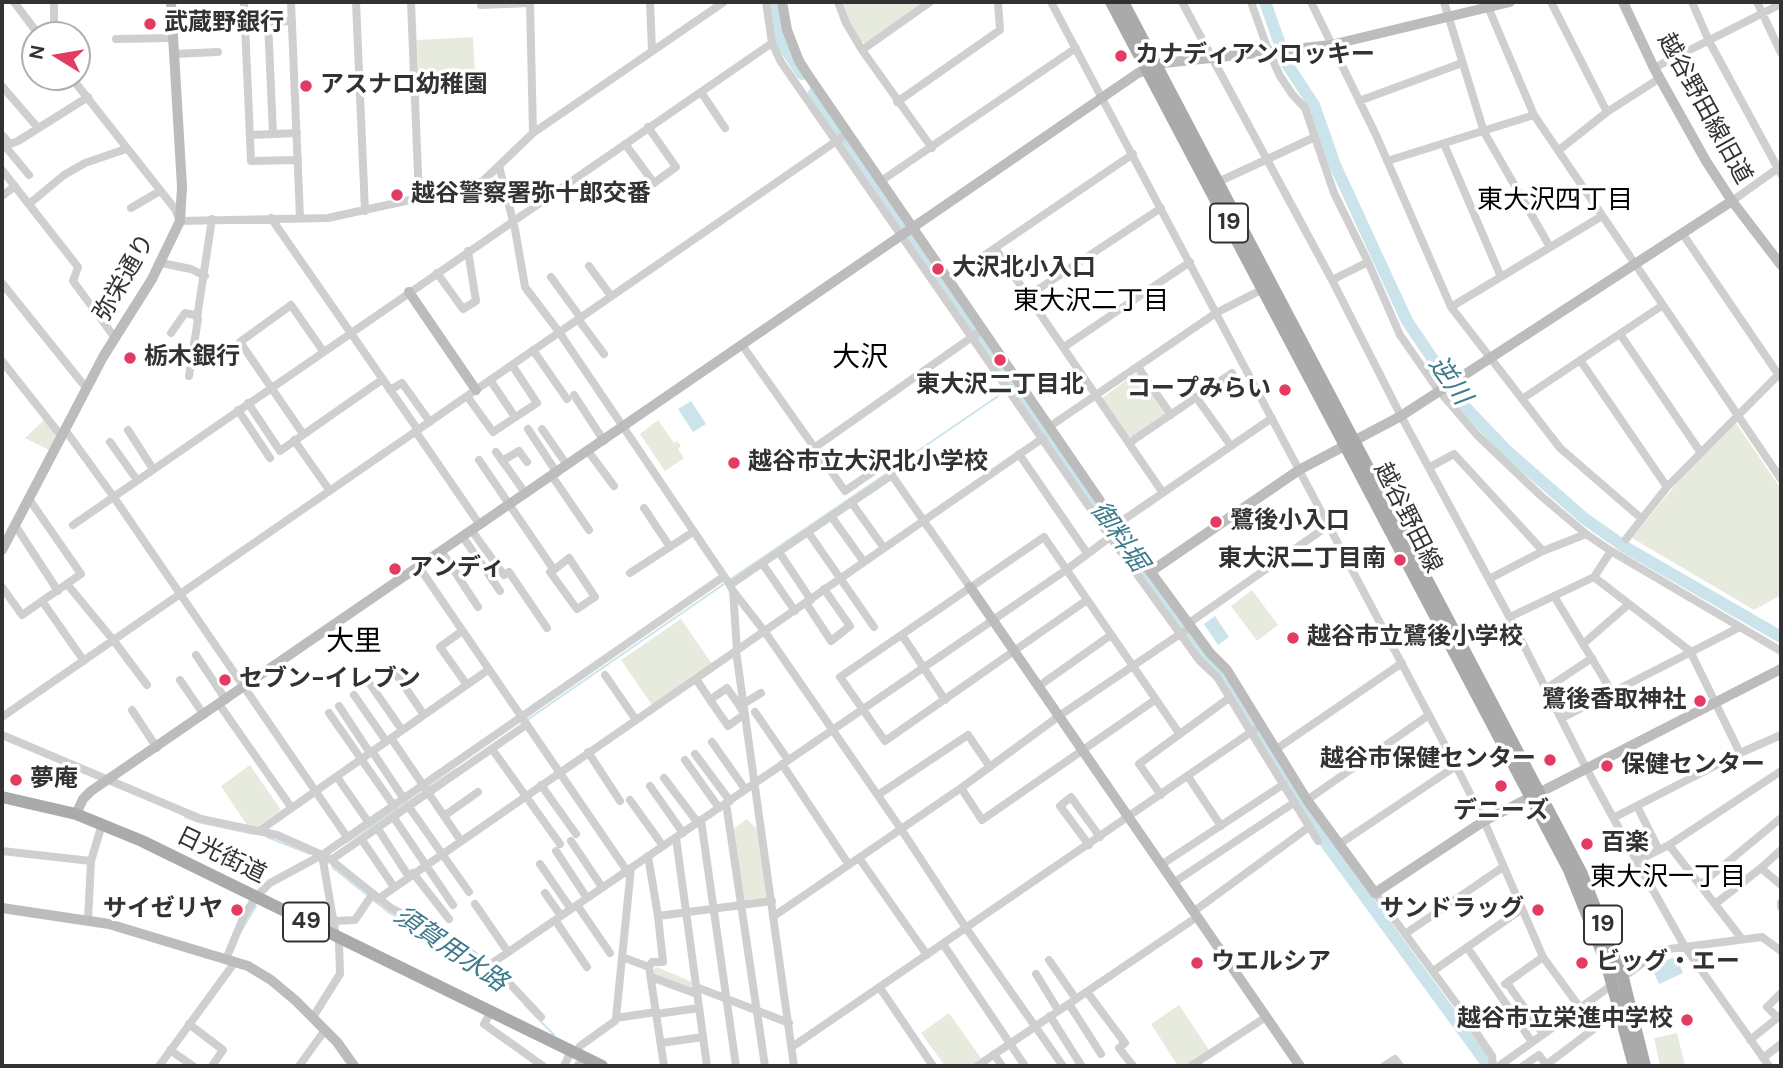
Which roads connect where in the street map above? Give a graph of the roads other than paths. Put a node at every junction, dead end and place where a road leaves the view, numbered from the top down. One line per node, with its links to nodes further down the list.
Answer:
1 (14, 2): 33 (street)
2 (54, 2): 34 (street)
3 (170, 2): 38 (street, 弥栄通り)
4 (244, 2): 37 (street)
5 (291, 2): 35 (street)
6 (356, 2): 100 (street)
7 (411, 2): 95 (street)
8 (530, 2): 29 (street); 69 (street)
9 (650, 2): 46 (street)
10 (724, 2): 46 (street)
11 (766, 2): 42 (street)
12 (782, 2): 71 (street)
13 (838, 2): 45 (street)
14 (930, 2): 45 (street)
15 (998, 2): 61 (street)
16 (1051, 2): 44 (street)
17 (1111, 2): 53 (main road, 越谷野田線 / 19)
18 (1123, 2): 53 (main road, 越谷野田線 / 19)
19 (1182, 2): 51 (street)
20 (1251, 2): 47 (street)
21 (1311, 2): 43 (street)
22 (1444, 2): 32 (street)
23 (1510, 2): 30 (street)
24 (1551, 2): 62 (street)
25 (1623, 2): 54 (street, 越谷野田線旧道)
26 (1692, 2): 41 (street)
27 (1757, 2): 31 (street)
28 (1781, 4): 31 (street)
29 (481, 5)
30 (1488, 7): 32 (street); 63 (street)
31 (1762, 13): 41 (street); 49 (street)
32 (1448, 17): 43 (street); 52 (street)
33 (28, 21)
34 (54, 21)
35 (292, 21): 36 (street); 68 (street)
36 (268, 22): 37 (street); 70 (street)
37 (245, 23): 38 (street); 73 (street)
38 (171, 26): 39 (street, 弥栄通り)
39 (172, 38): 40 (street); 50 (street, 弥栄通り)
40 (116, 39)
41 (1709, 41): 54 (street); 88 (street)
42 (772, 43): 57 (street); 75 (street)
43 (1331, 45): 47 (street); 60 (street)
44 (1076, 48): 58 (street); 79 (street)
45 (862, 50): 61 (street)
46 (652, 51): 69 (street)
47 (1277, 51): 51 (street); 74 (street)
48 (218, 52): 50 (street)
49 (1781, 53)
50 (173, 54): 105 (street, 弥栄通り)
51 (1213, 58): 53 (street); 84 (street)
52 (1462, 63): 60 (street); 67 (street)
53 (1151, 66): 58 (street); 91 (main road, 越谷野田線 / 19); 125 (main road, 越谷野田線 / 19)
54 (1657, 73): 62 (street); 96 (street, 越谷野田線旧道)
55 (2, 86): 65 (street)
56 (83, 91): 59 (street)
57 (701, 92): 64 (street); 66 (street)
58 (1102, 96): 82 (street); 107 (street)
59 (88, 97): 65 (street); 80 (street)
60 (1359, 101): 85 (street)
61 (897, 102): 79 (street)
62 (1607, 112): 81 (street)
63 (1534, 115): 67 (street); 81 (street)
64 (649, 127): 76 (street); 76 (street)
65 (38, 128): 78 (street)
66 (725, 128)
67 (1484, 132): 77 (street); 109 (street)
68 (297, 133): 70 (street); 83 (street)
69 (533, 133): 86 (street)
70 (272, 134): 73 (street)
71 (847, 134): 75 (street); 90 (street)
72 (2, 135): 78 (street)
73 (250, 135): 83 (street)
74 (1315, 137): 84 (street); 113 (street)
75 (836, 141): 107 (street); 127 (street)
76 (625, 144): 106 (street)
77 (1444, 144): 85 (street); 121 (street)
78 (5, 145): 89 (street)
79 (932, 148): 90 (street)
80 (126, 149): 93 (street); 97 (street)
81 (1559, 150): 101 (street)
82 (1133, 154): 99 (street); 110 (street)
83 (298, 160): 103 (street)
84 (1266, 160): 91 (street); 123 (street)
85 (1387, 161): 130 (street)
86 (499, 166): 95 (street); 106 (street)
87 (2, 170): 92 (street)
88 (1780, 170): 96 (street)
89 (29, 175)
90 (881, 181): 107 (street)
91 (1218, 182): 183 (main road, 越谷野田線 / 19)
92 (15, 186): 94 (street); 97 (street)
93 (160, 191): 98 (street); 105 (street)
94 (2, 196)
95 (419, 198): 100 (street)
96 (1732, 201): 108 (street); 116 (street, 越谷野田線旧道)
97 (30, 204): 139 (street)
98 (131, 208)
99 (1161, 208): 112 (street); 128 (street)
100 (365, 211): 103 (street)
101 (1602, 216): 109 (street); 115 (street)
102 (271, 218): 103 (street); 104 (street); 134 (street)
103 (300, 218)
104 (212, 219): 105 (street); 119 (street)
105 (180, 221): 114 (street, 弥栄通り)
106 (512, 221): 111 (street); 135 (street)
107 (906, 232): 122 (street); 137 (street); 140 (street)
108 (1682, 233): 115 (street); 151 (street)
109 (1550, 247): 121 (street)
110 (995, 248): 122 (street); 128 (street)
111 (468, 251): 118 (street); 118 (street)
112 (1190, 262): 131 (street); 141 (street)
113 (1368, 262): 123 (street); 157 (street)
114 (161, 263): 119 (street); 139 (street, 弥栄通り)
115 (1636, 264): 129 (street); 145 (street)
116 (1781, 265)
117 (589, 266): 127 (street)
118 (437, 272): 126 (street)
119 (205, 276): 132 (street)
120 (551, 277): 133 (street)
121 (1501, 277): 130 (street)
122 (948, 280): 137 (street)
123 (1332, 280): 167 (street)
124 (2, 283): 156 (street)
125 (1263, 289): 131 (street); 183 (main road, 越谷野田線 / 19)
126 (409, 292): 134 (street); 159 (street)
127 (611, 296): 133 (street)
128 (1028, 296): 141 (street)
129 (1663, 305): 138 (street); 166 (street)
130 (1451, 307): 145 (street)
131 (1216, 313): 149 (street); 169 (street)
132 (197, 318): 136 (street); 152 (street)
133 (579, 318): 135 (street); 144 (street)
134 (351, 332): 143 (street); 153 (street)
135 (559, 332): 142 (street); 172 (street)
136 (171, 333)
137 (976, 334): 171 (street); 179 (street); 186 (street)
138 (1620, 334): 146 (street); 189 (street)
139 (115, 338): 156 (street, 弥栄通り)
140 (742, 345): 172 (street); 186 (street)
141 (1063, 347): 160 (street)
142 (533, 350): 148 (street); 181 (street)
143 (323, 351): 155 (street); 155 (street)
144 (604, 354)
145 (1489, 358): 157 (street); 162 (street)
146 (1580, 360): 162 (street); 204 (street)
147 (2, 361): 177 (street)
148 (512, 365): 154 (street); 168 (street)
149 (1138, 367): 160 (street); 165 (street)
150 (1232, 373): 161 (street)
151 (1780, 375): 166 (street)
152 (189, 376)
153 (383, 379): 158 (street); 178 (street)
154 (490, 380): 159 (street); 168 (street)
155 (271, 387): 163 (street); 178 (street)
156 (86, 389): 177 (street, 弥栄通り)
157 (1441, 389): 167 (street); 224 (street)
158 (390, 390): 170 (street); 176 (street)
159 (472, 393): 168 (street); 170 (street)
160 (1096, 395): 171 (street); 184 (street)
161 (1196, 397): 165 (street); 185 (street)
162 (1522, 399): 214 (street)
163 (248, 403): 164 (street); 180 (street)
164 (238, 410): 191 (street); 197 (street)
165 (1171, 415): 184 (street)
166 (1739, 415): 189 (street); 201 (street)
167 (1401, 416): 183 (street); 196 (street)
168 (516, 417)
169 (1272, 418): 185 (street); 198 (street)
170 (430, 422): 176 (street)
171 (1049, 427): 223 (street)
172 (622, 428): 181 (street); 221 (street)
173 (528, 429): 199 (street)
174 (542, 429): 195 (street)
175 (128, 430): 197 (street)
176 (416, 432): 205 (street); 220 (street)
177 (64, 434): 208 (street); 209 (street, 弥栄通り)
178 (303, 435): 180 (street)
179 (1043, 438): 190 (street); 223 (street)
180 (294, 440): 205 (street)
181 (604, 440): 187 (street)
182 (110, 442): 202 (street)
183 (1351, 442): 198 (street); 356 (main road, 越谷野田線 / 19)
184 (1129, 443): 206 (street)
185 (1231, 446): 206 (street)
186 (814, 448): 200 (street)
187 (588, 451): 195 (street); 203 (street)
188 (496, 452): 193 (street)
189 (1701, 453): 204 (street)
190 (1019, 454): 215 (street); 233 (street)
191 (270, 458)
192 (480, 460): 211 (street)
193 (502, 461): 194 (street); 207 (street)
194 (527, 462)
195 (568, 465): 199 (street)
196 (1430, 467): 230 (street); 244 (street)
197 (153, 468): 202 (street)
198 (1299, 470): 218 (street); 239 (street)
199 (554, 474): 207 (street); 219 (street)
200 (892, 475): 210 (street); 215 (street)
201 (1781, 479)
202 (137, 480): 208 (street)
203 (614, 486)
204 (1667, 487): 214 (street)
205 (330, 491): 252 (street)
206 (1163, 493): 223 (street)
207 (526, 494): 211 (street)
208 (113, 496): 217 (street); 252 (street)
209 (29, 499): 216 (street, 弥栄通り); 245 (street)
210 (852, 502): 213 (street); 227 (street)
211 (510, 505): 220 (street); 237 (street)
212 (644, 508): 226 (street)
213 (831, 516): 222 (street); 234 (street)
214 (1642, 519): 225 (street)
215 (924, 520): 227 (street); 247 (street)
216 (15, 525): 228 (street, 弥栄通り); 250 (street)
217 (73, 525)
218 (1329, 525): 265 (street); 279 (street)
219 (589, 530)
220 (472, 531): 229 (street); 251 (street); 264 (street)
221 (692, 532): 226 (street); 241 (street)
222 (808, 532): 232 (street); 242 (street)
223 (1115, 532): 233 (street); 239 (street); 265 (street)
224 (1586, 534): 230 (street); 231 (street)
225 (1626, 539)
226 (670, 547): 240 (street)
227 (884, 548): 234 (street)
228 (2, 550)
229 (442, 551): 236 (street); 258 (street)
230 (1543, 551): 244 (street)
231 (1611, 551): 243 (street); 263 (street)
232 (779, 552): 235 (street); 256 (street)
233 (1087, 553): 238 (street)
234 (863, 562): 242 (street)
235 (762, 563): 248 (street); 259 (street)
236 (419, 567): 266 (street); 292 (street)
237 (554, 570): 237 (street)
238 (1066, 570): 247 (street); 254 (street); 261 (street)
239 (1150, 572): 265 (street)
240 (630, 573)
241 (723, 577): 248 (street); 317 (street)
242 (841, 577): 249 (street); 262 (street)
243 (1594, 577): 253 (street); 257 (street)
244 (1489, 579): 260 (street)
245 (67, 584): 250 (street); 270 (street)
246 (2, 586): 255 (street)
247 (970, 587): 261 (street); 268 (street)
248 (732, 588): 267 (street); 272 (street)
249 (824, 589): 256 (street); 256 (street)
250 (58, 591): 255 (street)
251 (500, 591)
252 (181, 595): 270 (street); 292 (street)
253 (1553, 596): 260 (street); 271 (street)
254 (1087, 600): 269 (street); 275 (street)
255 (42, 601): 278 (street)
256 (809, 602): 259 (street)
257 (1629, 604): 271 (street); 273 (street)
258 (478, 607)
259 (795, 611): 267 (street)
260 (1510, 617): 293 (street)
261 (993, 620): 275 (street); 281 (street)
262 (874, 627)
263 (1740, 627): 273 (street); 274 (street)
264 (547, 628)
265 (1187, 629): 280 (street); 297 (street); 320 (street)
266 (462, 631): 284 (street); 290 (street)
267 (765, 632): 272 (street); 319 (street)
268 (902, 635): 281 (street); 305 (street)
269 (1111, 635): 280 (street); 291 (street)
270 (114, 640): 278 (street); 289 (street)
271 (1583, 644): 277 (street)
272 (736, 651): 286 (street); 303 (street)
273 (1690, 651): 294 (street); 302 (street)
274 (1781, 651)
275 (1015, 652): 291 (street); 299 (street)
276 (196, 655): 301 (street)
277 (1592, 658): 293 (street); 294 (street)
278 (84, 661): 314 (street)
279 (1402, 663): 312 (street); 330 (street)
280 (1132, 666): 300 (street); 313 (street)
281 (923, 667): 299 (street); 305 (street)
282 (392, 668): 311 (street)
283 (1781, 669): 302 (street)
284 (488, 670): 290 (street); 317 (street)
285 (605, 675): 316 (street)
286 (696, 679): 298 (street); 316 (street)
287 (180, 680): 310 (street)
288 (370, 684): 318 (street)
289 (147, 685)
290 (467, 685): 311 (street)
291 (1039, 686): 313 (street)
292 (244, 687): 301 (street); 355 (street)
293 (1547, 688): 315 (street)
294 (1612, 692): 315 (street)
295 (761, 693): 303 (street)
296 (354, 695): 324 (street)
297 (1229, 698): 320 (street); 321 (street)
298 (710, 700): 309 (street); 309 (street)
299 (945, 700): 305 (street)
300 (1155, 700): 321 (street); 329 (street)
301 (222, 702): 310 (street); 368 (street)
302 (1714, 703): 333 (street); 340 (street)
303 (743, 704): 309 (street)
304 (339, 706): 331 (street)
305 (863, 709): 319 (street)
306 (132, 710): 327 (street)
307 (755, 712): 337 (street)
308 (329, 713): 335 (street)
309 (745, 714): 347 (street)
310 (204, 715): 327 (street)
311 (424, 715): 318 (street)
312 (1429, 715): 338 (street); 363 (street)
313 (1059, 716): 329 (street); 339 (street)
314 (2, 717)
315 (1562, 718): 340 (street)
316 (636, 720): 332 (street)
317 (524, 721): 328 (street); 342 (street); 353 (street)
318 (402, 730): 324 (street)
319 (832, 730): 337 (street); 357 (street)
320 (1255, 730): 330 (street); 348 (street); 358 (street)
321 (1179, 733): 358 (street)
322 (2, 735): 346 (street)
323 (1778, 736): 326 (street); 333 (street)
324 (388, 740): 331 (street); 353 (street)
325 (712, 742): 352 (street)
326 (1781, 746)
327 (157, 748): 346 (street)
328 (492, 749): 353 (street); 360 (street)
329 (1082, 750): 351 (street); 371 (street)
330 (1275, 750): 363 (street)
331 (371, 752): 335 (street); 364 (street)
332 (588, 752): 342 (street); 362 (street)
333 (1740, 753): 367 (street)
334 (695, 754): 365 (street)
335 (362, 759): 343 (street); 366 (street)
336 (685, 760): 365 (street)
337 (785, 762): 347 (street); 406 (street)
338 (1456, 766): 376 (street); 391 (street)
339 (990, 767): 351 (street); 357 (street)
340 (1586, 768): 356 (street); 373 (street)
341 (1781, 771): 392 (street)
342 (559, 773): 349 (street); 410 (street)
343 (337, 777): 355 (street); 377 (street)
344 (664, 778): 375 (street)
345 (1189, 778): 379 (street)
346 (108, 780): 369 (street); 383 (street)
347 (755, 782): 352 (street); 423 (street)
348 (1284, 784): 363 (street); 379 (street)
349 (541, 785): 360 (street); 416 (street)
350 (650, 786): 384 (street)
351 (961, 788): 382 (street)
352 (745, 789): 365 (street)
353 (426, 790): 364 (street); 370 (street)
354 (478, 792): 370 (street)
355 (315, 793): 368 (street); 385 (street)
356 (1536, 794): 376 (street); 462 (main road, 越谷野田線 / 19)
357 (878, 795): 382 (street)
358 (1161, 795): 371 (street)
359 (2, 797): 369 (main road, 日光街道 / 49)
360 (524, 797): 388 (street); 422 (street)
361 (630, 800): 393 (street)
362 (620, 801)
363 (1301, 801): 380 (street); 391 (street); 412 (street)
364 (407, 803): 366 (street); 372 (street); 397 (street)
365 (725, 804): 375 (street); 425 (street)
366 (394, 806): 377 (street)
367 (1637, 806): 373 (street); 394 (street)
368 (291, 807): 383 (street)
369 (76, 814): 378 (main road, 日光街道 / 49)
370 (444, 816): 388 (street)
371 (1128, 817): 386 (street); 407 (street)
372 (394, 818): 381 (street); 405 (street)
373 (1613, 818): 403 (street)
374 (1781, 818): 413 (street)
375 (700, 821): 384 (street); 430 (street)
376 (1484, 821): 408 (street); 419 (street)
377 (369, 823): 385 (street)
378 (102, 824): 401 (street); 420 (main road, 日光街道 / 49)
379 (1221, 825): 407 (street)
380 (1309, 827): 389 (street); 433 (street)
381 (378, 829): 387 (street); 411 (street)
382 (901, 829): 400 (street); 439 (street)
383 (260, 831): 398 (street)
384 (679, 835): 393 (street); 432 (street)
385 (347, 837): 398 (street)
386 (1100, 837): 390 (street); 390 (street)
387 (362, 840): 402 (street); 415 (street)
388 (461, 841): 397 (street)
389 (1318, 841)
390 (1089, 845): 439 (street)
391 (1338, 845): 419 (street)
392 (1669, 845): 394 (street); 413 (street)
393 (663, 846): 399 (street)
394 (1660, 850): 403 (street)
395 (1781, 850): 409 (street)
396 (2, 851): 401 (street)
397 (442, 854): 405 (street); 417 (street)
398 (322, 855): 402 (street); 420 (street); 440 (street)
399 (648, 856): 410 (street); 434 (street)
400 (859, 858): 406 (street); 451 (street)
401 (91, 860): 438 (street)
402 (331, 860): 421 (street)
403 (1637, 861): 447 (street)
404 (540, 864): 428 (street)
405 (426, 865): 411 (street); 427 (street)
406 (849, 865): 435 (street)
407 (1161, 865): 412 (street)
408 (1503, 867): 431 (street); 441 (street)
409 (1761, 868): 414 (street); 426 (street)
410 (629, 869): 416 (street); 452 (street)
411 (411, 875): 415 (street); 437 (street)
412 (1173, 883): 433 (street)
413 (1700, 885): 426 (street)
414 (1781, 886)
415 (394, 887): 421 (street)
416 (603, 887): 422 (street)
417 (469, 892)
418 (545, 893): 436 (street)
419 (1375, 894): 441 (street)
420 (256, 897): 440 (main road, 日光街道 / 49); 455 (street)
421 (375, 897): 440 (street); 456 (street)
422 (587, 898): 428 (street)
423 (772, 901): 425 (street); 435 (street)
424 (475, 904): 449 (street)
425 (742, 904): 430 (street); 474 (street)
426 (1715, 904): 443 (street)
427 (453, 905)
428 (574, 907): 436 (street); 450 (street)
429 (2, 908): 438 (street)
430 (714, 909): 432 (street); 469 (street)
431 (1522, 909): 446 (street); 453 (street)
432 (686, 914): 434 (street); 466 (street)
433 (1195, 915): 467 (street); 481 (street)
434 (659, 916): 458 (street)
435 (774, 916): 483 (street)
436 (558, 918): 449 (street); 457 (street)
437 (449, 919)
438 (88, 920): 455 (street)
439 (966, 928): 444 (street); 485 (street)
440 (336, 932): 475 (main road, 日光街道 / 49); 479 (street)
441 (1405, 934): 459 (street)
442 (1781, 937): 445 (street)
443 (1742, 939): 445 (street); 447 (street)
444 (943, 944): 451 (street); 492 (street)
445 (1773, 945): 448 (street)
446 (1467, 947): 459 (street); 465 (street)
447 (1685, 947): 462 (street); 489 (street)
448 (1781, 951)
449 (508, 952): 456 (street)
450 (610, 953)
451 (928, 955): 464 (street)
452 (622, 957): 458 (street); 482 (street)
453 (1543, 957): 463 (street); 472 (street)
454 (1049, 960): 470 (street)
455 (230, 961): 479 (street); 484 (street)
456 (488, 966): 480 (street)
457 (587, 967)
458 (649, 967): 461 (street)
459 (1433, 971): 525 (street)
460 (1036, 974): 473 (street)
461 (651, 977): 466 (street); 476 (street)
462 (1618, 981): 472 (street); 528 (main road, 越谷野田線 / 19); 529 (main road, 越谷野田線 / 19)
463 (1507, 983): 465 (street); 487 (street)
464 (880, 988): 494 (street); 514 (street)
465 (1497, 990): 490 (street)
466 (697, 991): 469 (street); 471 (street)
467 (1087, 992): 470 (street); 520 (street)
468 (1781, 993): 478 (street)
469 (726, 998): 474 (street); 511 (street)
470 (1072, 1002): 473 (street); 497 (street)
471 (699, 1008): 476 (street); 488 (street)
472 (1579, 1008): 487 (street); 500 (street)
473 (1058, 1010): 477 (street)
474 (757, 1011): 483 (street); 512 (street)
475 (491, 1012): 499 (main road, 日光街道 / 49); 506 (street)
476 (656, 1013): 482 (street); 491 (street)
477 (1049, 1016): 485 (street); 519 (street)
478 (1779, 1016): 489 (street)
479 (313, 1017): 486 (street)
480 (541, 1017)
481 (1266, 1017): 521 (street); 522 (street)
482 (616, 1018): 499 (street)
483 (789, 1023): 494 (street)
484 (189, 1024): 495 (street); 503 (street)
485 (1036, 1025): 492 (street); 518 (street)
486 (325, 1030): 504 (street); 505 (street)
487 (1544, 1034): 490 (street)
488 (703, 1037): 491 (street); 510 (street)
489 (1750, 1040): 498 (street)
490 (1532, 1042): 526 (street)
491 (660, 1043): 509 (street)
492 (1009, 1043): 496 (street); 517 (street)
493 (1781, 1044): 498 (street)
494 (792, 1048): 513 (street)
495 (170, 1050): 501 (street); 502 (street)
496 (994, 1054): 515 (street); 516 (street)
497 (1101, 1054)
498 (1763, 1058): 530 (street)
499 (576, 1059): 507 (street); 508 (main road, 日光街道 / 49)
500 (1547, 1065): 527 (street)
501 (159, 1066)
502 (193, 1066)
503 (212, 1066)
504 (299, 1066)
505 (354, 1066)
506 (543, 1066)
507 (564, 1066)
508 (603, 1066)
509 (665, 1066)
510 (707, 1066)
511 (736, 1066)
512 (765, 1066)
513 (794, 1066)
514 (933, 1066)
515 (977, 1066)
516 (1002, 1066)
517 (1025, 1066)
518 (1063, 1066)
519 (1079, 1066)
520 (1133, 1066)
521 (1191, 1066)
522 (1300, 1066)
523 (1384, 1066): 524 (street)
524 (1400, 1066)
525 (1493, 1066)
526 (1499, 1066)
527 (1523, 1066)
528 (1634, 1066)
529 (1645, 1066)
530 (1769, 1066)

